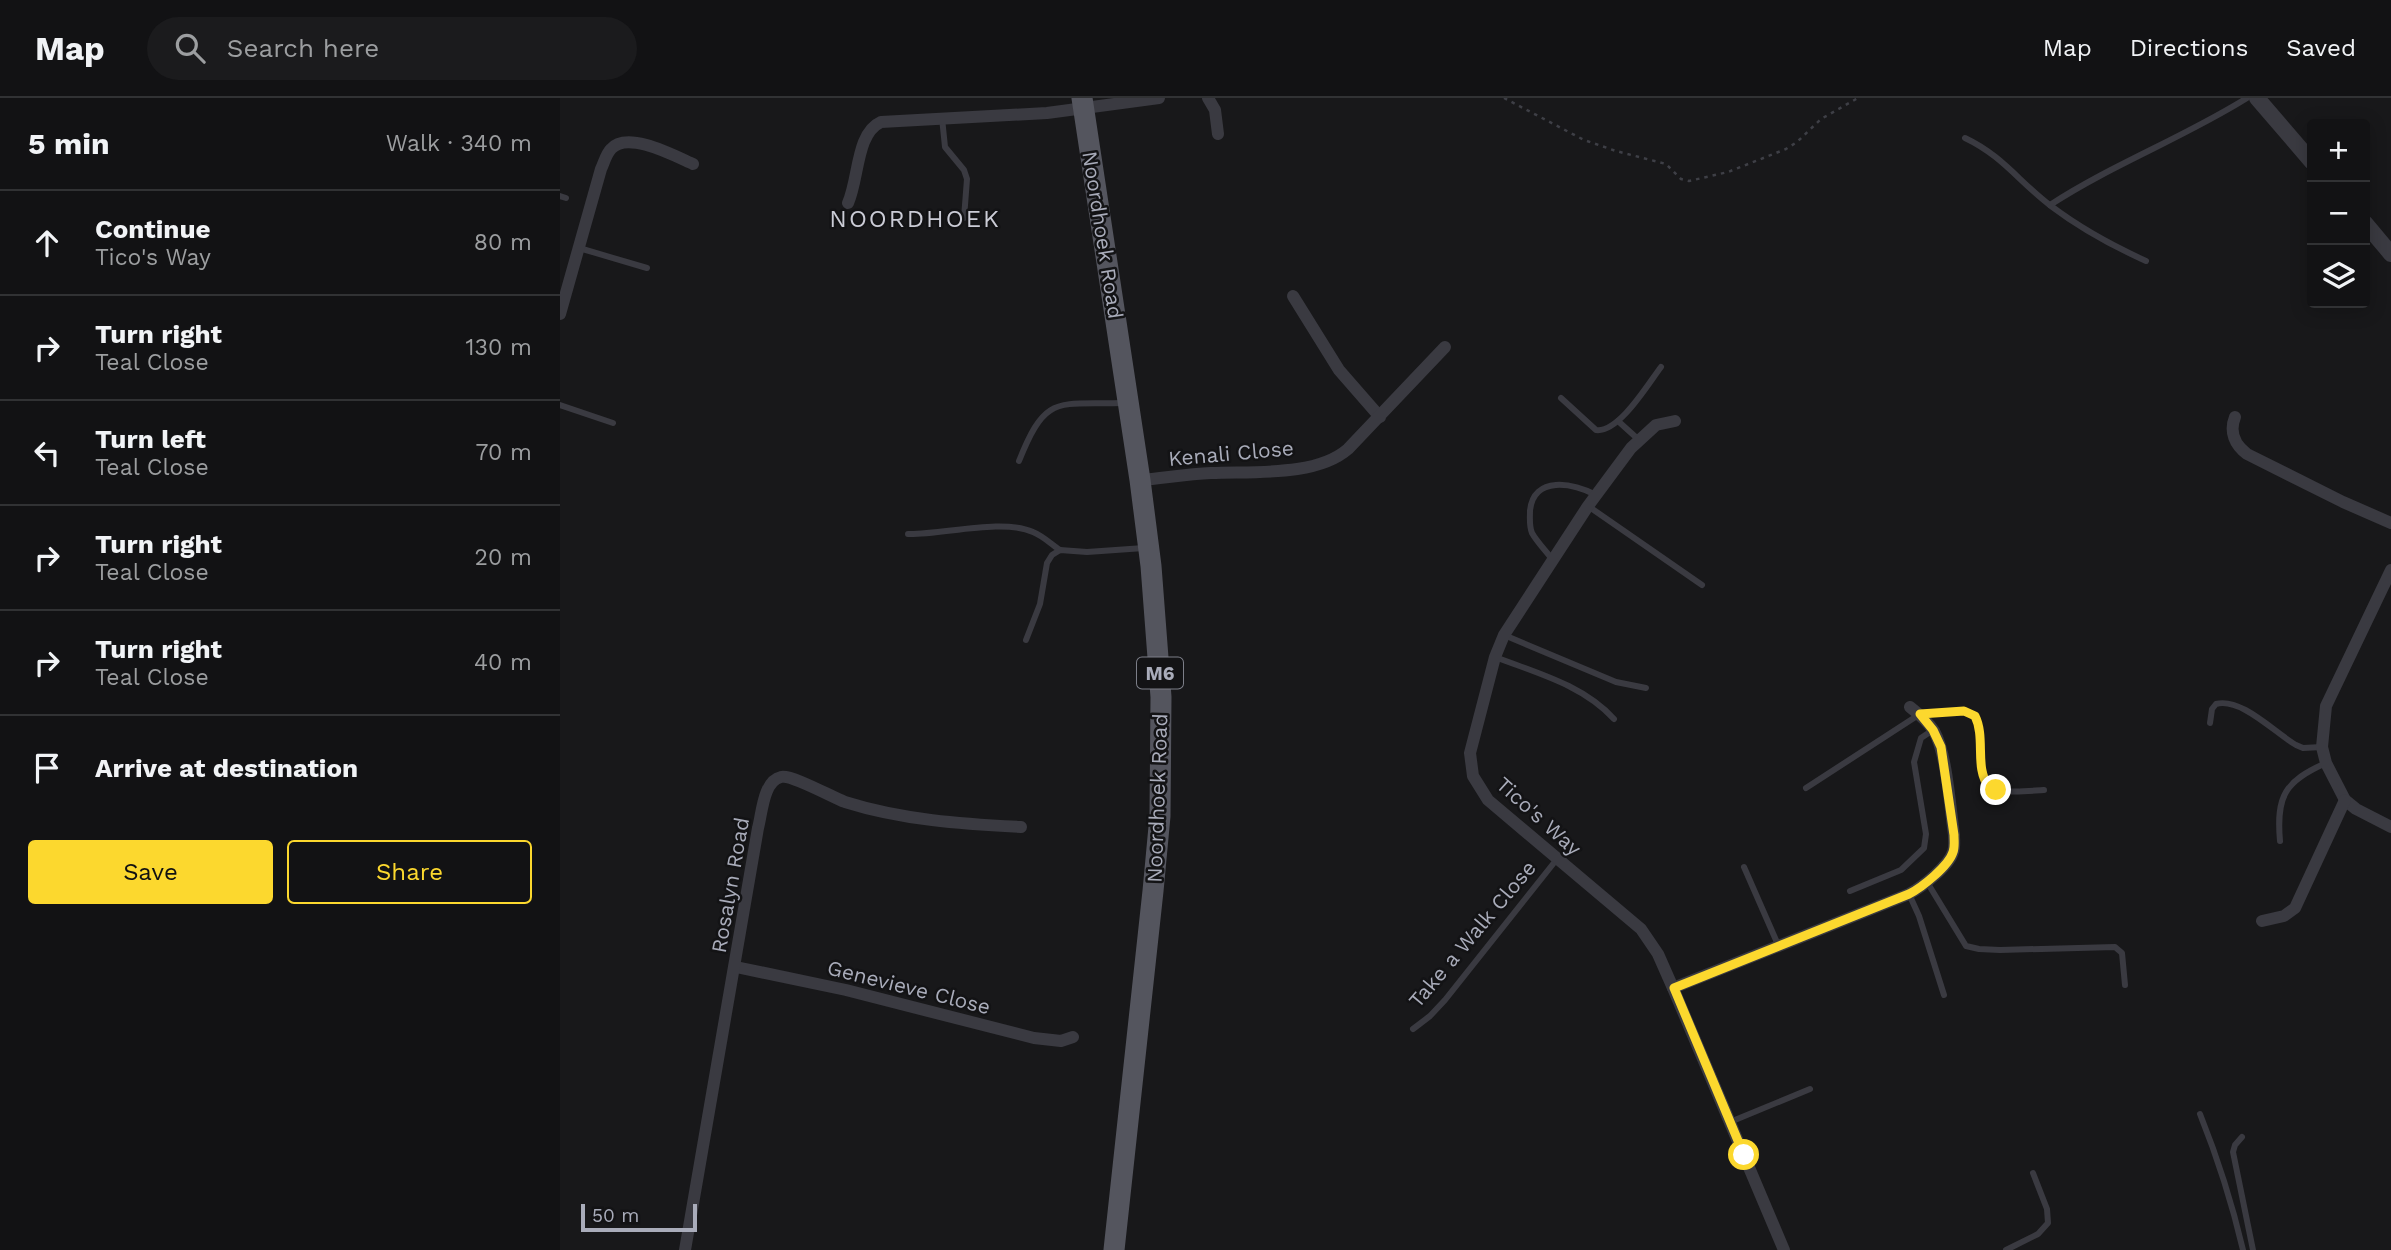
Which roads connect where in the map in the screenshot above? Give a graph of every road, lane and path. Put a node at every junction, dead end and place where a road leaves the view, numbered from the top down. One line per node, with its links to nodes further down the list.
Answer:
1 (1158, 98): 7 (street)
2 (1208, 98): 9 (street)
3 (1504, 98): 4 (path)
4 (1858, 98)
5 (2247, 98): 14 (lane)
6 (2257, 98): 11 (street)
7 (1083, 104): 8 (street); 26 (main road, Noordhoek Road / M6)
8 (942, 118): 13 (street); 15 (lane)
9 (1218, 134)
10 (1965, 138): 14 (lane)
11 (2307, 156)
12 (693, 164): 17 (street)
13 (848, 203)
14 (2050, 205): 19 (lane)
15 (964, 218)
16 (2370, 229): 18 (street)
17 (579, 248): 20 (lane); 22 (street)
18 (2391, 254)
19 (2146, 261)
20 (647, 268)
21 (1293, 296): 28 (street)
22 (560, 314)
23 (1445, 346): 28 (street, Kenali Close)
24 (1661, 367): 30 (lane)
25 (1561, 398): 30 (lane)
26 (1128, 402): 34 (lane); 35 (main road, Noordhoek Road / M6)
27 (560, 405): 32 (lane)
28 (1380, 416): 35 (street, Kenali Close)
29 (2235, 417): 37 (street)
30 (1618, 421): 33 (lane)
31 (1675, 421): 33 (street, Tico's Way)
32 (613, 423)
33 (1639, 440): 36 (street, Tico's Way)
34 (1019, 461)
35 (1140, 480): 39 (main road, Noordhoek Road / M6)
36 (1592, 500): 41 (street, Tico's Way); 41 (lane); 43 (lane)
37 (2391, 523)
38 (908, 534): 40 (lane)
39 (1149, 548): 40 (lane); 79 (main road, Noordhoek Road / M6)
40 (1060, 551): 45 (lane)
41 (1552, 559): 44 (street, Tico's Way)
42 (2391, 570): 52 (street)
43 (1702, 584)
44 (1504, 635): 46 (street, Tico's Way); 47 (lane)
45 (1026, 640)
46 (1496, 657): 49 (lane); 60 (street, Tico's Way)
47 (1646, 688)
48 (1915, 711): 51 (street); 54 (lane); 55 (lane)
49 (1614, 719)
50 (2210, 723): 52 (lane)
51 (1933, 730): 62 (street); 63 (lane)
52 (2322, 747): 53 (street)
53 (2326, 763): 56 (street); 59 (lane)
54 (1806, 788)
55 (2044, 790)
56 (2345, 800): 58 (street); 65 (street)
57 (1021, 827): 67 (street, Rosalyn Road)
58 (2391, 827)
59 (2280, 841)
60 (1557, 859): 69 (street, Tico's Way); 71 (lane, Take a Walk Close)
61 (1744, 867): 66 (lane)
62 (1927, 882): 64 (street); 68 (lane)
63 (1850, 891)
64 (1909, 894): 66 (street); 70 (lane)
65 (2262, 921)
66 (1779, 947): 69 (street)
67 (736, 967): 72 (street, Genevieve Close); 78 (street, Rosalyn Road)
68 (2125, 985)
69 (1674, 988): 75 (street, Tico's Way)
70 (1944, 995)
71 (1413, 1029)
72 (1073, 1037)
73 (1810, 1089): 75 (lane)
74 (2200, 1114): 82 (lane)
75 (1730, 1122): 80 (street, Tico's Way)
76 (2242, 1138): 83 (lane)
77 (2032, 1173): 81 (lane)
78 (685, 1250)
79 (1114, 1250)
80 (1784, 1250)
81 (2006, 1250)
82 (2243, 1250)
83 (2253, 1250)

